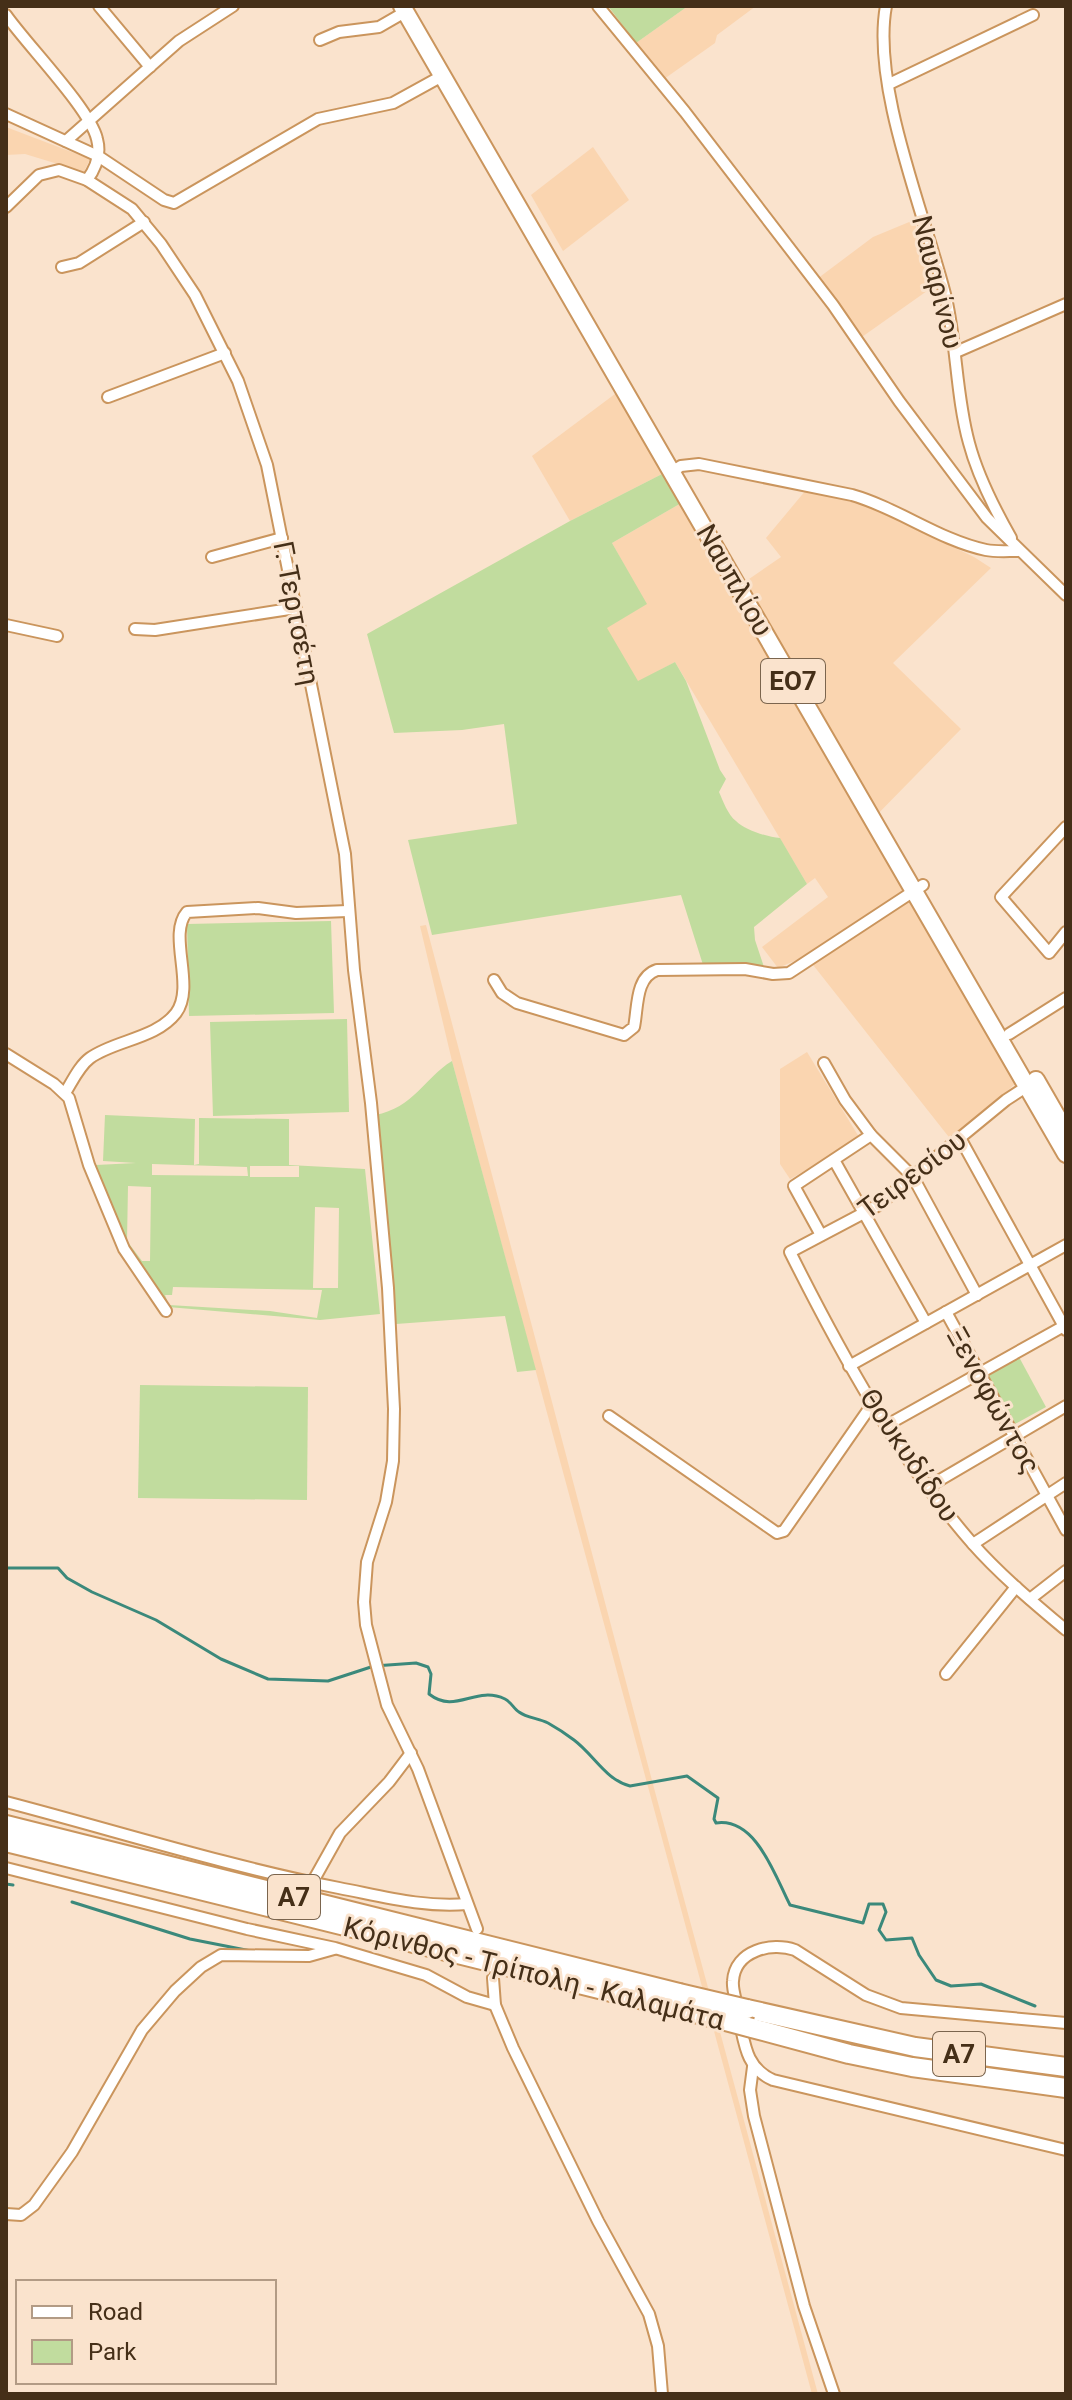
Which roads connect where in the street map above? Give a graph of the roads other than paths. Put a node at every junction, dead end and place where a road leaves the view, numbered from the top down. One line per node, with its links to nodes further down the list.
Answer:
1 (99, 6): 9 (street)
2 (233, 6): 9 (street)
3 (598, 6): 26 (street)
4 (886, 6): 11 (street, Ναυαρίνου)
5 (407, 8): 8 (street); 10 (main road, Ναυπλίου / ΕΟ7); 24 (main road, Ναυπλίου / ΕΟ7)
6 (6, 15): 13 (street)
7 (1033, 15): 11 (street)
8 (320, 40)
9 (150, 67): 13 (street)
10 (442, 76): 15 (street); 24 (main road, Ναυπλίου / ΕΟ7)
11 (889, 84): 21 (street, Ναυαρίνου)
12 (6, 114): 14 (street)
13 (89, 122): 14 (street); 15 (street)
14 (66, 141): 15 (street)
15 (98, 156): 16 (street)
16 (87, 180): 17 (street, Γ. Τερτσέτη); 18 (street, Γ. Τερτσέτη)
17 (6, 207)
18 (144, 222): 19 (street); 22 (street, Γ. Τερτσέτη)
19 (62, 267)
20 (1066, 304): 21 (street)
21 (956, 352): 26 (street, Ναυαρίνου)
22 (225, 353): 23 (street); 25 (street, Γ. Τερτσέτη)
23 (108, 397)
24 (677, 468): 26 (street); 34 (main road, Ναυπλίου / ΕΟ7)
25 (282, 538): 27 (street); 29 (street, Γ. Τερτσέτη)
26 (1018, 551): 28 (street)
27 (212, 557)
28 (1066, 595)
29 (296, 608): 31 (street); 35 (street, Γ. Τερτσέτη)
30 (6, 625): 32 (street)
31 (135, 629)
32 (57, 636)
33 (1066, 827): 36 (street)
34 (919, 888): 37 (street); 39 (main road, Ναυπλίου / ΕΟ7); 42 (main road, Ναυπλίου / ΕΟ7)
35 (348, 911): 43 (street); 77 (street, Γ. Τερτσέτη)
36 (1066, 932)
37 (494, 980)
38 (1066, 998): 39 (street)
39 (1009, 1034): 42 (main road, Ναυπλίου / ΕΟ7)
40 (6, 1054): 43 (street)
41 (824, 1063): 45 (street)
42 (1032, 1084): 44 (main road, Ναυπλίου / ΕΟ7); 46 (street, Τειρεσίου); 47 (main road, Ναυπλίου / ΕΟ7)
43 (65, 1093): 56 (street)
44 (1066, 1132)
45 (871, 1135): 48 (street); 49 (street)
46 (960, 1138): 49 (street, Τειρεσίου); 54 (street)
47 (1066, 1154)
48 (834, 1160): 50 (street); 51 (street)
49 (913, 1177): 50 (street, Τειρεσίου); 55 (street)
50 (864, 1213): 51 (street, Τειρεσίου); 58 (street)
51 (821, 1235): 53 (street, Τειρεσίου)
52 (1066, 1245): 54 (street)
53 (790, 1252): 60 (street, Θουκυδίδου)
54 (1030, 1265): 55 (street); 59 (street)
55 (977, 1295): 57 (street)
56 (166, 1311)
57 (946, 1312): 58 (street); 61 (street, Ξενοφώντος)
58 (926, 1323): 60 (street)
59 (1065, 1328): 61 (street)
60 (849, 1366): 62 (street, Θουκυδίδου)
61 (979, 1373): 65 (street); 66 (street, Ξενοφώντος)
62 (873, 1403): 64 (street); 65 (street, Θουκυδίδου)
63 (1066, 1406): 66 (street)
64 (609, 1416)
65 (887, 1425): 68 (street, Θουκυδίδου)
66 (1014, 1436): 68 (street); 69 (street, Ξενοφώντος)
67 (1066, 1483): 69 (street)
68 (928, 1487): 71 (street, Θουκυδίδου)
69 (1047, 1495): 70 (street, Ξενοφώντος); 71 (street)
70 (1066, 1530)
71 (973, 1544): 73 (street, Θουκυδίδου)
72 (1066, 1571): 74 (street)
73 (1016, 1587): 74 (street, Θουκυδίδου); 76 (street)
74 (1030, 1599): 75 (street, Θουκυδίδου)
75 (1066, 1630)
76 (946, 1674)
77 (411, 1753): 82 (street); 83 (street, Γ. Τερτσέτη)
78 (6, 1802): 82 (street)
79 (6, 1825): 87 (highway, Κόρινθος - Τρίπολη - Καλαμάτα / Α7)
80 (6, 1842): 87 (highway, Κόρινθος - Τρίπολη - Καλαμάτα / Α7)
81 (6, 1868): 85 (street)
82 (312, 1883): 83 (street)
83 (467, 1904): 84 (street, Γ. Τερτσέτη)
84 (477, 1929)
85 (335, 1948): 88 (street); 95 (street)
86 (493, 1978): 88 (street)
87 (682, 2002): 89 (highway, Κόρινθος - Τρίπολη - Καλαμάτα / Α7, bridge)
88 (495, 2005): 96 (street)
89 (750, 2018): 92 (highway, Κόρινθος - Τρίπολη - Καλαμάτα / Α7); 93 (highway, Κόρινθος - Τρίπολη - Καλαμάτα / Α7)
90 (1066, 2023): 91 (street)
91 (753, 2067): 94 (street); 97 (street)
92 (1066, 2067)
93 (1066, 2088)
94 (1066, 2150)
95 (6, 2214)
96 (662, 2394)
97 (834, 2394)

